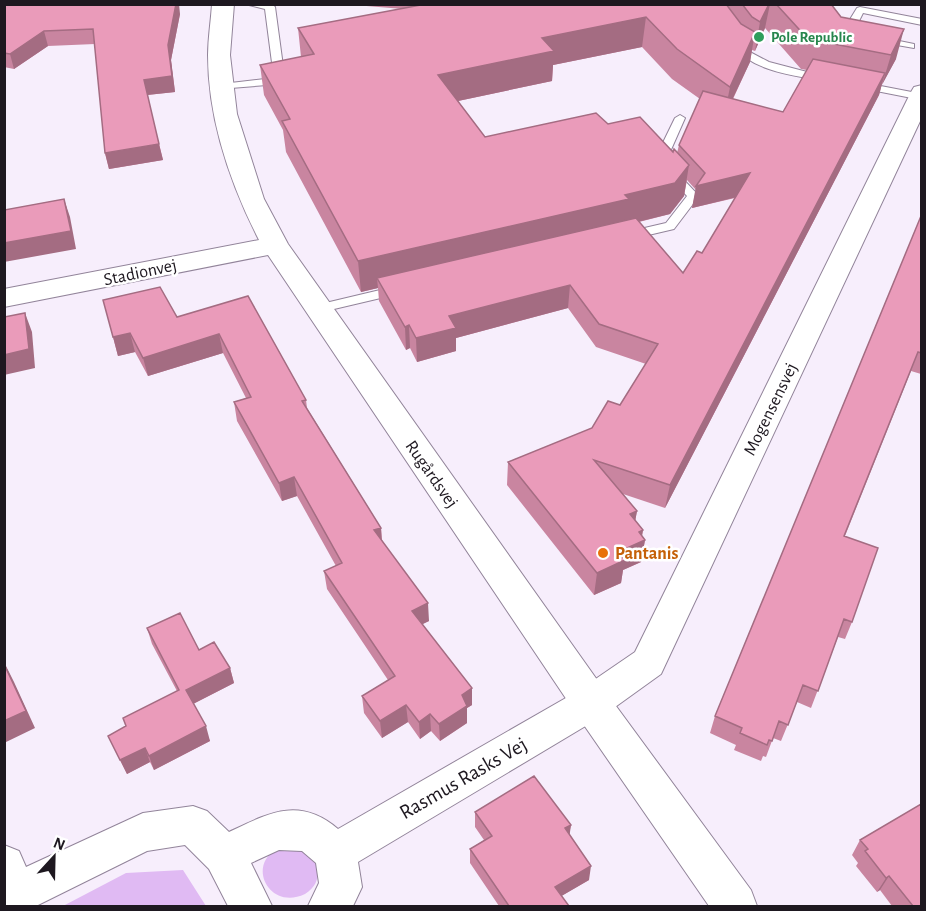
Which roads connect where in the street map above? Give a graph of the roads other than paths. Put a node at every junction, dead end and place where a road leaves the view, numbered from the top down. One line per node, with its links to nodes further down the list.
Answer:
1 (223, 4): 8 (street, Rugårdsvej)
2 (249, 4): 8 (lane)
3 (921, 22): 5 (lane)
4 (728, 32): 6 (lane)
5 (910, 46)
6 (842, 82)
7 (854, 84): 9 (lane)
8 (222, 87): 12 (street, Rugårdsvej)
9 (920, 95): 16 (street, Mogensensvej)
10 (680, 118): 11 (lane)
11 (613, 239)
12 (275, 245): 14 (street, Stadionvej); 15 (street, Rugårdsvej)
13 (408, 287): 15 (lane)
14 (4, 298)
15 (317, 309): 16 (street, Rugårdsvej)
16 (591, 703): 17 (street, Rasmus Rasks Vej); 22 (street, Rugårdsvej)
17 (335, 853): 18 (street); 21 (street)
18 (224, 855): 19 (street); 20 (street)
19 (8, 886)
20 (251, 906)
21 (329, 906)
22 (735, 906)

